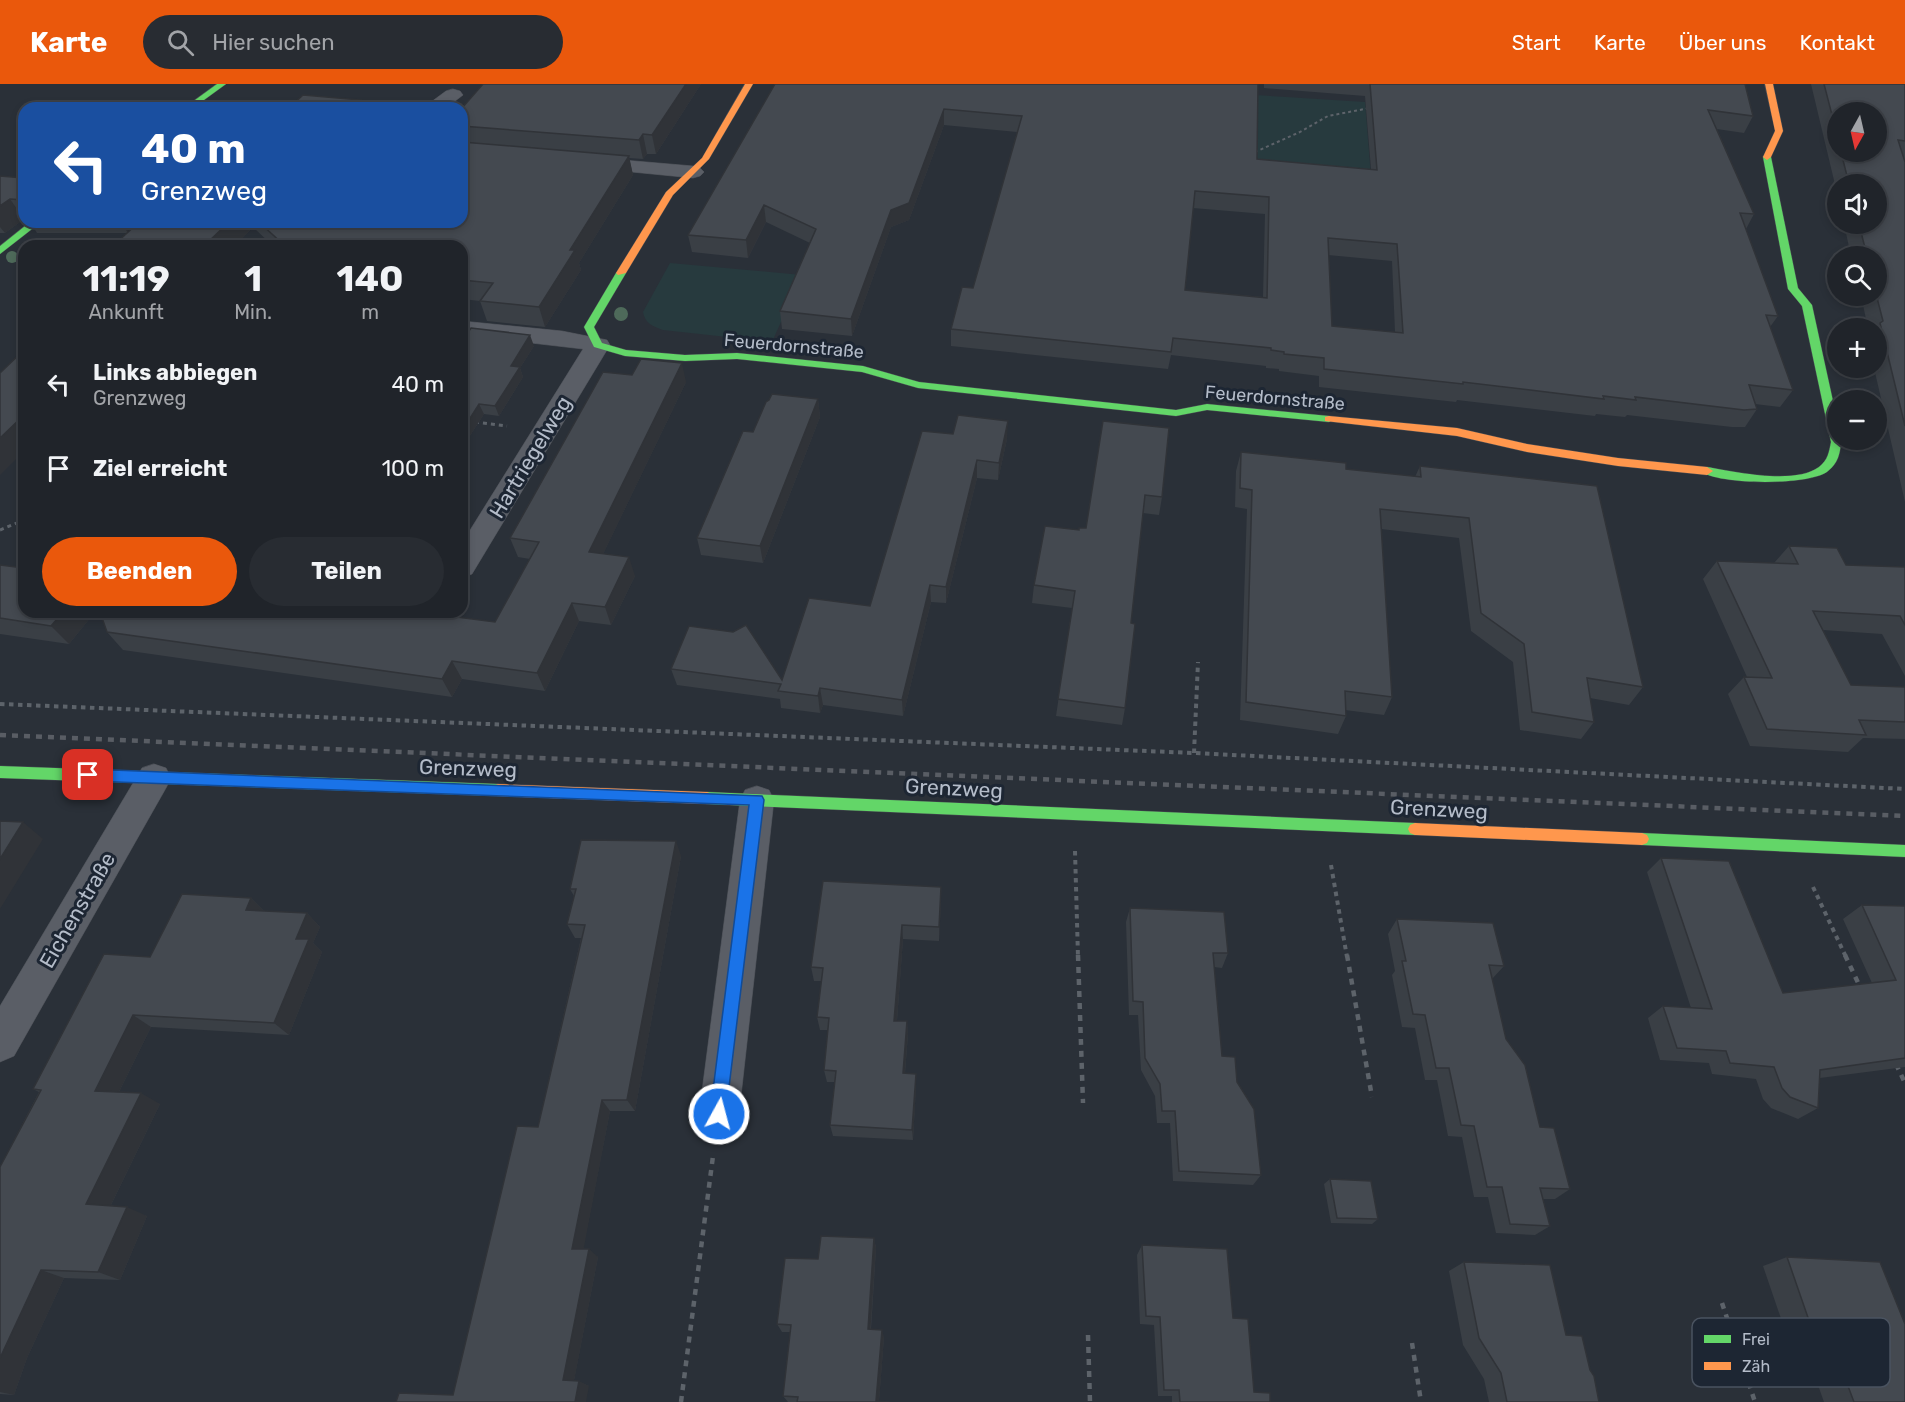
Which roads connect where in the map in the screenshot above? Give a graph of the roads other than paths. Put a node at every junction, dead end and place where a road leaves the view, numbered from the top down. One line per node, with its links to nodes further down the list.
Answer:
1 (222, 84): 5 (street)
2 (749, 84): 8 (street)
3 (1769, 84): 12 (street, Feuerdornstraße)
4 (453, 95): 6 (street)
5 (196, 102)
6 (442, 102)
7 (568, 162): 8 (street)
8 (693, 172): 12 (street)
9 (29, 228): 10 (street)
10 (0, 251)
11 (468, 329): 12 (street)
12 (598, 345): 13 (street, Hartriegelweg)
13 (468, 557)
14 (0, 772): 15 (street, Grenzweg)
15 (154, 778): 16 (street, Grenzweg); 18 (street, Eichenstraße)
16 (757, 800): 17 (street, Grenzweg); 19 (street)
17 (1905, 851)
18 (0, 1043)
19 (719, 1114)

